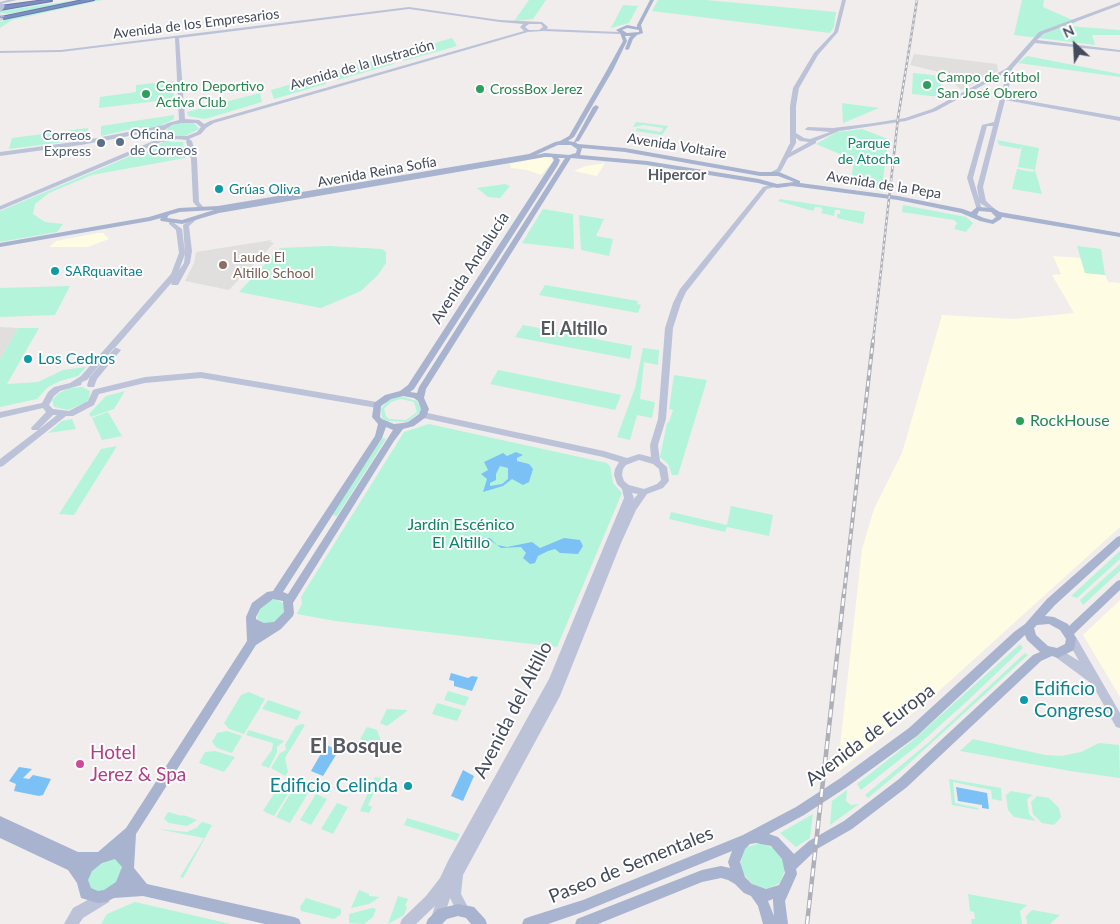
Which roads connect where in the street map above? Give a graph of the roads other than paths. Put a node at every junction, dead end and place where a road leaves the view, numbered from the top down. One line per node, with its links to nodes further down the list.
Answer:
1 (15, 0): 9 (street)
2 (57, 0): 9 (highway)
3 (72, 0): 9 (highway)
4 (91, 0): 9 (highway)
5 (646, 0): 15 (main road)
6 (652, 0): 14 (main road)
7 (844, 0): 25 (street)
8 (1120, 3): 18 (street)
9 (2, 10)
10 (394, 10): 11 (street, Avenida de los Empresarios); 12 (street, Avenida de los Empresarios); 17 (street, Avenida de los Empresarios)
11 (528, 23): 12 (street); 13 (street, Avenida de los Empresarios)
12 (524, 28): 13 (street); 26 (street, Avenida de la Ilustración)
13 (545, 28): 15 (street)
14 (640, 29): 15 (main road); 16 (main road)
15 (622, 30): 16 (main road); 36 (main road)
16 (635, 35): 37 (main road)
17 (177, 38): 20 (street, Avenida de los Empresarios); 24 (street)
18 (1033, 41): 19 (street); 21 (street)
19 (1120, 50)
20 (0, 52)
21 (1009, 69): 22 (street); 30 (street)
22 (1004, 98): 23 (street); 27 (street)
23 (1120, 119)
24 (182, 121): 26 (street); 31 (street)
25 (794, 122): 29 (street); 32 (street)
26 (202, 124): 33 (street)
27 (995, 124): 52 (street); 53 (street)
28 (153, 129): 31 (street); 39 (street)
29 (807, 129): 30 (street); 32 (street); 35 (street)
30 (840, 130): 35 (street)
31 (163, 131): 34 (street); 50 (street)
32 (795, 134): 35 (street); 42 (street)
33 (191, 138): 34 (street); 51 (street)
34 (173, 139): 50 (street)
35 (817, 140): 42 (street)
36 (562, 142): 37 (main road, Avenida Voltaire); 38 (main road, Avenida Reina Sofía)
37 (577, 146): 40 (main road, Avenida Voltaire); 43 (main road, Avenida Andalucía)
38 (550, 147): 41 (main road); 51 (main road, Avenida Reina Sofía)
39 (0, 154)
40 (654, 155): 44 (main road); 45 (main road, Avenida Voltaire)
41 (554, 156): 43 (main road, Avenida Voltaire); 51 (main road, Avenida Reina Sofía); 61 (main road, Avenida Andalucía)
42 (788, 156): 47 (street)
43 (572, 157): 44 (main road, Avenida Voltaire); 62 (main road, Avenida Andalucía)
44 (647, 163): 48 (main road, Avenida Voltaire)
45 (748, 171): 46 (main road, Avenida Voltaire); 48 (main road)
46 (771, 174): 47 (main road, Avenida Voltaire); 49 (main road)
47 (785, 177): 49 (main road, Avenida Voltaire); 52 (main road, Avenida de la Pepa)
48 (744, 179): 49 (main road, Avenida Voltaire)
49 (768, 185): 70 (street, Avenida del Altillo)
50 (0, 206)
51 (200, 208): 54 (main road); 55 (main road)
52 (976, 212): 53 (main road); 53 (main road)
53 (996, 215): 57 (main road)
54 (194, 219): 55 (main road); 56 (street)
55 (168, 220): 56 (street); 58 (main road)
56 (182, 227): 59 (street); 60 (street)
57 (1120, 237)
58 (0, 246)
59 (74, 383): 60 (street); 64 (street)
60 (93, 389): 63 (street); 66 (street)
61 (402, 393): 62 (main road); 63 (main road)
62 (420, 399): 67 (main road)
63 (377, 405): 68 (main road)
64 (48, 408): 65 (street); 66 (street); 71 (street)
65 (0, 415)
66 (63, 415): 75 (street)
67 (423, 415): 69 (main road); 73 (street)
68 (382, 422): 69 (main road); 80 (main road)
69 (401, 426): 81 (main road)
70 (654, 445): 72 (street); 74 (street, Avenida del Altillo)
71 (0, 457)
72 (639, 457): 73 (street); 74 (street)
73 (626, 461): 76 (street, Avenida del Altillo)
74 (656, 462): 77 (street, Avenida del Altillo)
75 (0, 464)
76 (626, 488): 77 (street); 97 (street, Avenida del Altillo)
77 (644, 492): 104 (street, Avenida del Altillo)
78 (1120, 540): 83 (main road, Avenida de Europa)
79 (1120, 584): 85 (main road)
80 (276, 595): 81 (main road); 82 (main road)
81 (289, 600): 84 (main road)
82 (253, 622): 84 (main road); 86 (main road)
83 (1031, 624): 85 (main road); 87 (main road); 93 (main road, Avenida de Europa)
84 (274, 627): 86 (main road)
85 (1070, 636): 87 (main road); 88 (street)
86 (252, 642): 92 (main road)
87 (1054, 652): 88 (street); 95 (main road)
88 (1103, 692): 89 (street)
89 (1120, 723)
90 (0, 822): 94 (main road)
91 (0, 832): 99 (main road)
92 (130, 832): 94 (main road); 96 (main road)
93 (747, 839): 95 (main road); 98 (main road); 110 (main road, Paseo de Sementales)
94 (100, 856): 96 (main road); 99 (main road)
95 (791, 865): 101 (main road)
96 (128, 866): 100 (main road); 102 (main road)
97 (446, 881): 106 (street, Avenida del Altillo); 109 (street)
98 (740, 881): 103 (main road); 111 (main road)
99 (82, 882): 102 (main road); 105 (street)
100 (143, 890): 102 (main road); 108 (main road)
101 (783, 890): 103 (main road); 113 (main road)
102 (110, 894): 105 (street)
103 (756, 894): 112 (main road)
104 (464, 911): 106 (main road); 107 (main road)
105 (74, 919)
106 (434, 922)
107 (481, 923)
108 (294, 924)
109 (407, 924)
110 (529, 924)
111 (582, 924)
112 (770, 924)
113 (781, 924)

